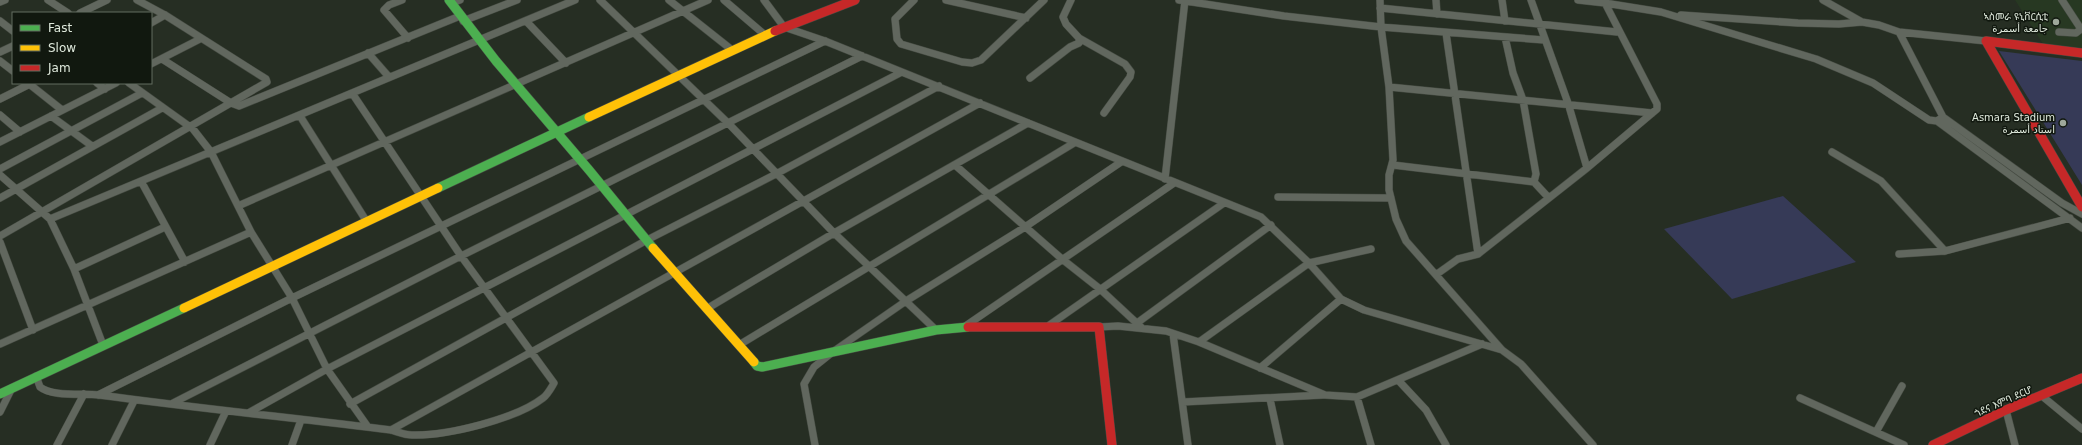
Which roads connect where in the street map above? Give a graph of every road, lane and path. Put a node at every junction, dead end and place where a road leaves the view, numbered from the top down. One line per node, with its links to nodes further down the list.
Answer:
1 (5, 0): 29 (street)
2 (48, 0): 32 (street)
3 (107, 0): 33 (street)
4 (137, 0): 37 (street)
5 (402, 0): 56 (street)
6 (517, 0): 38 (street)
7 (575, 0): 41 (street)
8 (600, 0): 49 (street)
9 (669, 0): 34 (street)
10 (708, 0): 34 (street)
11 (724, 0): 54 (street)
12 (764, 0): 46 (street)
13 (914, 0): 39 (street)
14 (946, 0): 30 (street)
15 (970, 0): 30 (street)
16 (1044, 0): 39 (street)
17 (1071, 0): 57 (street)
18 (1380, 0): 31 (street)
19 (1436, 0): 35 (street)
20 (1502, 0): 42 (street)
21 (1531, 0): 45 (street)
22 (1578, 0): 28 (street)
23 (1823, 0): 44 (street)
24 (2062, 0): 52 (street)
25 (454, 1): 38 (main road)
26 (851, 1): 46 (main road)
27 (1183, 1): 47 (street); 127 (street)
28 (1604, 1): 36 (street); 50 (street)
29 (0, 2)
30 (959, 3): 39 (street)
31 (1380, 8): 35 (street); 47 (street)
32 (66, 12)
33 (82, 12)
34 (681, 12): 49 (street); 64 (street)
35 (1437, 14): 42 (street)
36 (1668, 14): 44 (street); 103 (street)
37 (165, 16): 43 (street); 58 (street)
38 (462, 18): 56 (street); 59 (main road)
39 (1026, 18)
40 (0, 21): 48 (street)
41 (526, 21): 59 (street); 71 (street)
42 (1505, 21): 45 (street)
43 (152, 22)
44 (1862, 22): 51 (street)
45 (1538, 24): 50 (street); 60 (street)
46 (784, 27): 54 (main road); 61 (street)
47 (1381, 27): 53 (street); 85 (street)
48 (12, 30)
49 (634, 32): 71 (street); 75 (street)
50 (1617, 32): 99 (street)
51 (1899, 32): 62 (street); 103 (street)
52 (2059, 32)
53 (1446, 33): 55 (street); 89 (street)
54 (765, 35): 64 (main road)
55 (1505, 37): 60 (street); 92 (street)
56 (408, 38): 66 (street)
57 (1079, 38): 77 (street); 98 (street)
58 (200, 39): 69 (street); 93 (street)
59 (479, 40): 76 (street); 83 (main road)
60 (1544, 40): 95 (street)
61 (825, 41): 68 (street); 91 (street)
62 (1986, 41): 67 (main road); 142 (main road)
63 (12, 46): 65 (street)
64 (732, 50): 75 (main road)
65 (0, 52)
66 (368, 53): 76 (street); 93 (street)
67 (2082, 53)
68 (862, 56): 74 (street); 105 (street)
69 (162, 59): 72 (street); 93 (street)
70 (0, 61): 73 (street)
71 (566, 63): 83 (street)
72 (152, 64)
73 (12, 70)
74 (900, 73): 84 (street); 114 (street)
75 (678, 76): 91 (street); 109 (main road)
76 (389, 77): 88 (street)
77 (1030, 78)
78 (28, 84): 90 (street)
79 (31, 84): 97 (street)
80 (98, 84): 86 (street)
81 (114, 84): 86 (street)
82 (130, 84): 87 (street)
83 (516, 86): 109 (main road); 111 (street)
84 (939, 86): 94 (street); 124 (street)
85 (1389, 87): 89 (street); 121 (street)
86 (105, 89): 97 (street)
87 (142, 93): 96 (street); 107 (street)
88 (352, 93): 102 (street); 111 (street)
89 (1455, 94): 92 (street); 126 (street)
90 (0, 99)
91 (703, 100): 105 (street); 117 (street)
92 (1523, 100): 95 (street); 129 (street)
93 (231, 103): 106 (street)
94 (980, 103): 104 (street); 139 (street)
95 (1568, 103): 99 (street); 122 (street)
96 (162, 108): 106 (street); 113 (street)
97 (62, 110): 101 (street)
98 (1104, 113)
99 (1652, 113): 122 (street)
100 (0, 115): 108 (street)
101 (51, 116): 107 (street); 108 (street)
102 (300, 116): 115 (street); 120 (street)
103 (1940, 119): 145 (street); 146 (street)
104 (1028, 123): 112 (street); 119 (street)
105 (729, 124): 114 (street); 131 (street)
106 (189, 127): 115 (street); 143 (street)
107 (71, 131): 113 (street); 123 (street)
108 (20, 132): 110 (street)
109 (557, 132): 117 (main road); 134 (main road)
110 (0, 142)
111 (386, 142): 120 (street); 134 (street)
112 (1074, 143): 118 (street); 133 (street)
113 (92, 146): 132 (street)
114 (753, 149): 124 (street); 144 (street)
115 (211, 152): 128 (street); 141 (street)
116 (1832, 152): 160 (street)
117 (580, 159): 131 (main road); 150 (street)
118 (1121, 162): 127 (street); 152 (street)
119 (955, 165): 133 (street); 155 (street)
120 (330, 166): 141 (street); 148 (street)
121 (1393, 166): 126 (street); 138 (street)
122 (1587, 168): 136 (street)
123 (0, 169)
124 (776, 174): 139 (street); 157 (street)
125 (0, 175): 132 (street)
126 (1467, 175): 129 (street); 161 (street)
127 (1165, 179): 130 (street)
128 (141, 181): 147 (street); 151 (street)
129 (1534, 182): 136 (street)
130 (1174, 183): 140 (street); 164 (street)
131 (603, 187): 144 (main road); 163 (street)
132 (16, 189): 137 (street); 143 (street)
133 (988, 195): 152 (street); 168 (street)
134 (422, 196): 148 (main road); 150 (street)
135 (1278, 197): 138 (street)
136 (1548, 197): 161 (street)
137 (0, 198)
138 (1391, 198): 171 (street)
139 (803, 201): 155 (street); 170 (street)
140 (1224, 203): 149 (street); 173 (street)
141 (238, 206): 154 (street)
142 (2082, 207)
143 (43, 212): 147 (street); 156 (street)
144 (624, 214): 157 (main road); 172 (street)
145 (2082, 214)
146 (2070, 218): 153 (street); 160 (street)
147 (50, 219): 169 (street)
148 (367, 222): 167 (main road)
149 (1271, 225): 166 (street); 181 (street)
150 (442, 226): 163 (street); 174 (street)
151 (165, 227): 165 (street); 169 (street)
152 (1025, 227): 164 (street); 176 (street)
153 (2082, 228)
154 (251, 232): 165 (street); 167 (street)
155 (834, 233): 168 (street); 178 (street)
156 (0, 236)
157 (647, 240): 170 (main road); 179 (street)
158 (0, 242): 184 (street)
159 (1371, 250): 166 (street)
160 (1945, 251): 162 (street)
161 (1478, 254): 171 (street)
162 (1899, 254)
163 (462, 256): 172 (street); 186 (street)
164 (1062, 259): 173 (street); 182 (street)
165 (185, 262): 177 (street)
166 (1309, 263): 175 (street); 188 (street)
167 (271, 266): 174 (street); 191 (main road)
168 (869, 267): 176 (street); 192 (street)
169 (74, 269): 177 (street)
170 (675, 272): 178 (main road); 195 (street)
171 (1436, 274): 193 (street)
172 (485, 287): 179 (street); 196 (street)
173 (1100, 289): 180 (street); 181 (street)
174 (292, 298): 186 (street); 205 (street)
175 (1341, 300): 190 (street); 197 (street)
176 (906, 301): 185 (street); 194 (street)
177 (89, 304): 184 (street); 191 (street)
178 (708, 308): 192 (main road)
179 (508, 318): 195 (street); 214 (street)
180 (1048, 326): 182 (main road); 183 (main road)
181 (1140, 326): 183 (street); 187 (street)
182 (964, 327): 185 (main road)
183 (1099, 327): 229 (main road)
184 (33, 330): 189 (street)
185 (936, 330): 194 (main road)
186 (310, 333): 196 (street); 213 (street)
187 (1173, 334): 188 (street); 212 (street)
188 (1198, 342): 197 (street)
189 (0, 344)
190 (1482, 344): 193 (street); 200 (street)
191 (104, 345): 198 (main road)
192 (739, 345): 194 (main road)
193 (1502, 350): 234 (street)
194 (834, 351): 228 (street)
195 (532, 352): 222 (street); 222 (street)
196 (327, 368): 214 (street); 218 (street)
197 (1260, 368): 206 (street)
198 (36, 376): 202 (main road); 204 (street)
199 (2082, 378): 208 (main road, ጎደና እምባ ደርሆ)
200 (1398, 380): 207 (street); 233 (street)
201 (1902, 386): 223 (street)
202 (12, 388): 203 (main road); 217 (street)
203 (0, 394)
204 (84, 394): 205 (street); 224 (street)
205 (98, 395): 211 (street)
206 (1325, 395): 207 (street); 210 (street)
207 (1357, 396): 232 (street)
208 (2042, 396): 215 (main road, ጎደና እምባ ደርሆ); 221 (street)
209 (1800, 398): 223 (street)
210 (1270, 399): 212 (street); 231 (street)
211 (134, 401): 213 (street); 225 (street)
212 (1183, 402): 230 (street)
213 (173, 403): 216 (street)
214 (350, 404): 220 (street)
215 (2006, 410): 236 (main road, ጎደና እምባ ደርሆ); 237 (street)
216 (226, 411): 218 (street); 226 (street)
217 (0, 412)
218 (250, 412): 219 (street)
219 (301, 420): 220 (street); 227 (street)
220 (368, 427): 222 (street)
221 (2082, 429)
222 (391, 430)
223 (1876, 432): 235 (street)
224 (57, 445)
225 (112, 445)
226 (210, 445)
227 (292, 445)
228 (814, 445)
229 (1112, 445)
230 (1188, 445)
231 (1280, 445)
232 (1371, 445)
233 (1446, 445)
234 (1593, 445)
235 (1904, 445)
236 (1933, 445)
237 (2015, 445)

